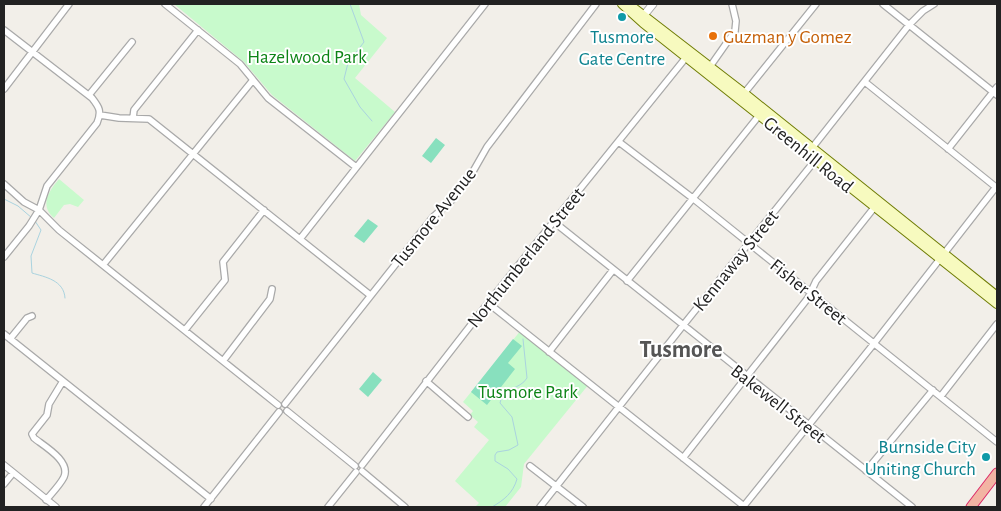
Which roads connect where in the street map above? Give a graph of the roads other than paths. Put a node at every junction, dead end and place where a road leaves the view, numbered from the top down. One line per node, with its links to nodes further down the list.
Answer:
1 (69, 4): 17 (street)
2 (164, 4): 15 (street)
3 (485, 4): 34 (street)
4 (596, 4): 51 (street, Tusmore Avenue)
5 (622, 4): 12 (main road, Greenhill Road)
6 (628, 4): 12 (main road, Greenhill Road)
7 (653, 4): 12 (street)
8 (732, 4): 19 (street)
9 (816, 4): 25 (street)
10 (883, 4): 13 (street)
11 (934, 4): 13 (street)
12 (642, 18): 18 (main road, Greenhill Road)
13 (909, 25): 21 (street); 23 (street)
14 (4, 30): 17 (street)
15 (198, 30): 20 (street); 28 (street)
16 (132, 42): 24 (street)
17 (32, 53): 22 (street); 24 (street)
18 (689, 54): 19 (main road, Greenhill Road); 29 (street, Northumberland Street)
19 (708, 69): 25 (main road, Greenhill Road)
20 (253, 80): 32 (street); 34 (street)
21 (865, 82): 30 (street); 31 (street)
22 (4, 89)
23 (996, 91): 31 (street)
24 (88, 95): 27 (street)
25 (742, 96): 26 (main road, Greenhill Road)
26 (761, 112): 30 (main road, Greenhill Road); 33 (main road, Greenhill Road); 37 (street)
27 (100, 115): 28 (street); 39 (street)
28 (133, 118): 32 (street)
29 (619, 142): 37 (street, Fisher Street); 41 (street, Northumberland Street)
30 (812, 148): 33 (main road, Greenhill Road)
31 (948, 149): 36 (street)
32 (192, 154): 40 (street); 46 (street)
33 (818, 158): 38 (main road, Greenhill Road); 43 (street, Kennaway Street)
34 (356, 167): 42 (street)
35 (4, 184): 39 (street)
36 (996, 188): 45 (street)
37 (693, 198): 43 (street, Fisher Street); 48 (street)
38 (877, 204): 45 (main road, Greenhill Road); 50 (street)
39 (39, 210): 44 (street); 46 (street)
40 (264, 210): 42 (street); 58 (street)
41 (554, 222): 47 (street, Bakewell Street); 53 (street, Northumberland Street)
42 (300, 239): 51 (street)
43 (749, 243): 50 (street, Fisher Street); 57 (street, Kennaway Street)
44 (4, 257)
45 (943, 257): 52 (main road, Greenhill Road); 54 (main road, Greenhill Road); 61 (street)
46 (103, 265): 58 (street)
47 (613, 270): 48 (street, Bakewell Street); 62 (street)
48 (627, 281): 57 (street, Bakewell Street)
49 (272, 289): 63 (street)
50 (812, 294): 61 (street, Fisher Street); 64 (street)
51 (370, 295): 70 (street, Tusmore Avenue)
52 (997, 296)
53 (488, 303): 62 (street); 66 (street, Northumberland Street)
54 (997, 304)
55 (32, 316): 60 (street)
56 (997, 324): 68 (street)
57 (682, 326): 64 (street, Bakewell Street); 71 (street, Kennaway Street)
58 (185, 330): 63 (street)
59 (4, 334): 60 (street)
60 (10, 339): 65 (street)
61 (875, 343): 67 (street, Fisher Street); 74 (street)
62 (549, 352): 71 (street)
63 (223, 360): 69 (street)
64 (748, 378): 74 (street, Bakewell Street); 76 (street)
65 (63, 381): 86 (street); 87 (street)
66 (426, 381): 73 (street); 79 (street, Northumberland Street)
67 (934, 390): 68 (street, Fisher Street); 80 (street)
68 (941, 396): 75 (street, Fisher Street)
69 (278, 405): 70 (street); 72 (street)
70 (286, 408): 72 (street); 79 (street)
71 (619, 408): 76 (street); 85 (street, Kennaway Street)
72 (280, 412): 86 (street)
73 (468, 417)
74 (809, 427): 80 (street, Bakewell Street); 94 (street)
75 (997, 442)
76 (683, 458): 94 (street)
77 (4, 466): 81 (street)
78 (530, 466): 85 (street)
79 (359, 469): 90 (street, Northumberland Street); 91 (street)
80 (866, 471): 95 (street, Bakewell Street)
81 (13, 472): 84 (street); 87 (street)
82 (997, 473): 96 (highway)
83 (997, 482): 97 (highway)
84 (4, 484)
85 (557, 486): 92 (street, Kennaway Street); 93 (street)
86 (211, 498): 89 (street)
87 (46, 500): 88 (street)
88 (56, 507)
89 (204, 507)
90 (328, 507)
91 (405, 507)
92 (540, 507)
93 (583, 507)
94 (744, 507)
95 (912, 507)
96 (971, 507)
97 (978, 507)

